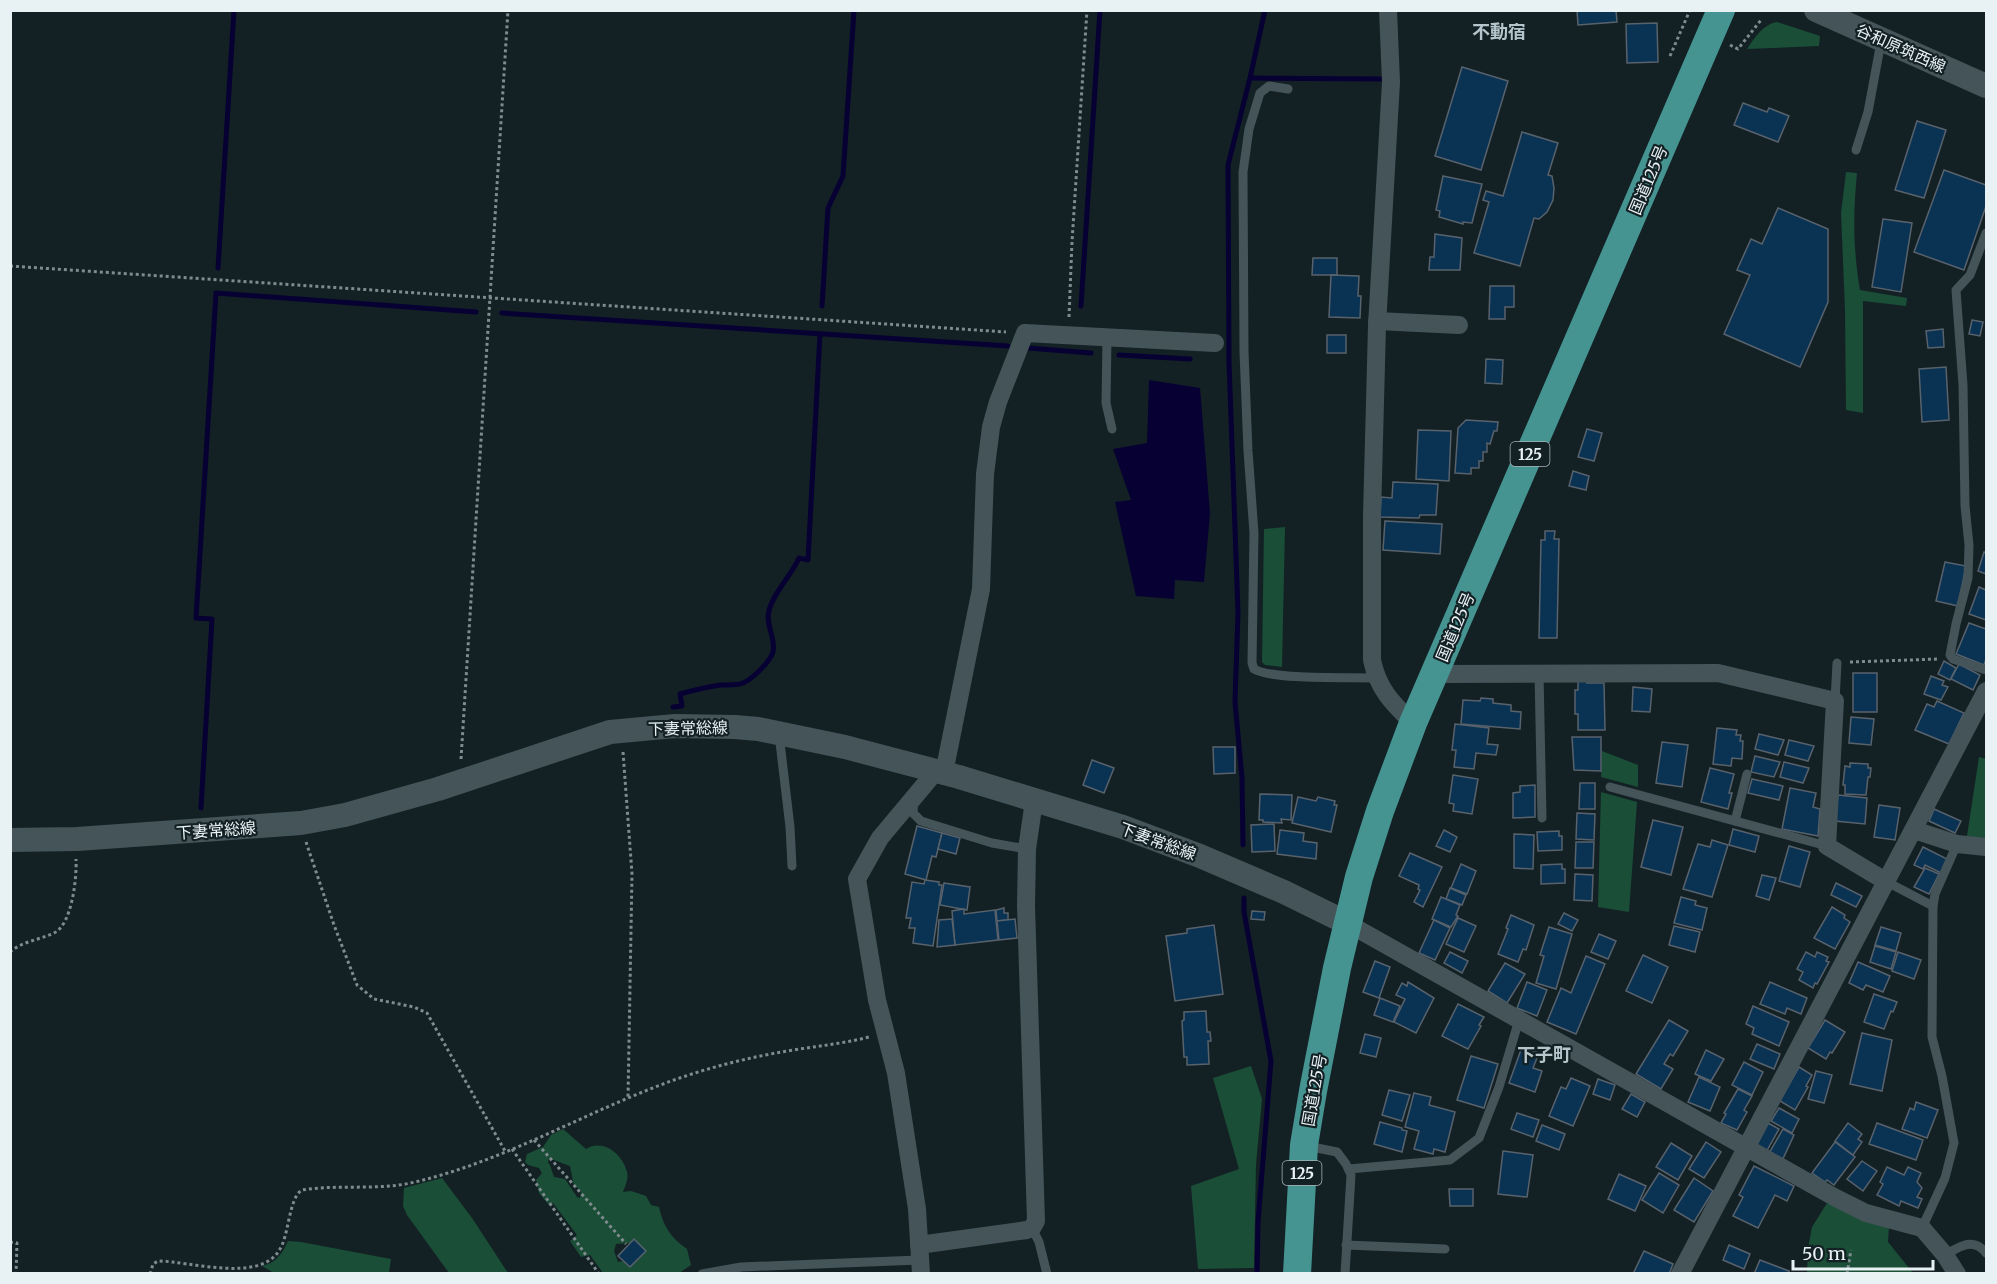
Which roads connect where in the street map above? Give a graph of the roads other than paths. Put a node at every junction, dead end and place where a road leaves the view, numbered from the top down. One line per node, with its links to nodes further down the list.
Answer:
1 (1388, 10): 9 (street)
2 (1721, 10): 17 (highway, 国道125号 / 125)
3 (1816, 10): 4 (main road, 谷和原筑西線)
4 (1881, 40): 5 (main road, 谷和原筑西線); 7 (lane)
5 (1986, 86)
6 (1288, 89): 18 (lane)
7 (1856, 150)
8 (1986, 233): 15 (lane)
9 (1377, 321): 10 (street); 18 (street)
10 (1459, 325)
11 (1107, 338): 12 (street); 13 (lane); 23 (street)
12 (1215, 343)
13 (1112, 429)
14 (1837, 663): 20 (lane)
15 (1986, 670)
16 (1539, 673): 17 (street); 20 (street); 28 (lane)
17 (1435, 674): 21 (highway, 国道125号 / 125)
18 (1376, 678): 21 (street)
19 (1986, 691): 30 (street)
20 (1835, 701): 33 (street)
21 (1413, 723): 39 (highway, 国道125号 / 125)
22 (778, 732): 23 (main road, 下妻常総線); 31 (main road, 下妻常総線); 36 (lane)
23 (940, 772): 26 (street); 27 (main road, 下妻常総線)
24 (1747, 774): 29 (lane)
25 (1610, 787): 29 (lane)
26 (914, 798): 35 (lane); 50 (street)
27 (1034, 801): 35 (street); 39 (main road, 下妻常総線)
28 (1542, 818)
29 (1735, 821): 33 (lane)
30 (1914, 830): 32 (street); 37 (street)
31 (10, 840)
32 (1958, 844): 34 (street); 38 (lane)
33 (1827, 846): 37 (street)
34 (1986, 847)
35 (1027, 849): 44 (street)
36 (792, 866)
37 (1887, 882): 38 (lane); 42 (street)
38 (1933, 906): 45 (lane)
39 (1347, 923): 40 (street); 41 (highway, 国道125号 / 125)
40 (1519, 1020): 42 (street); 43 (lane)
41 (1304, 1145): 43 (lane); 53 (highway, 国道125号 / 125)
42 (1746, 1149): 45 (street); 55 (street)
43 (1348, 1169): 46 (lane)
44 (1032, 1228): 50 (street); 52 (lane)
45 (1922, 1228): 49 (street)
46 (1347, 1245): 47 (lane); 54 (lane)
47 (1445, 1249)
48 (1986, 1253): 49 (lane)
49 (1945, 1255): 56 (street)
50 (920, 1260): 51 (lane)
51 (702, 1274)
52 (1047, 1274)
53 (1298, 1274)
54 (1345, 1274)
55 (1680, 1274)
56 (1957, 1274)

